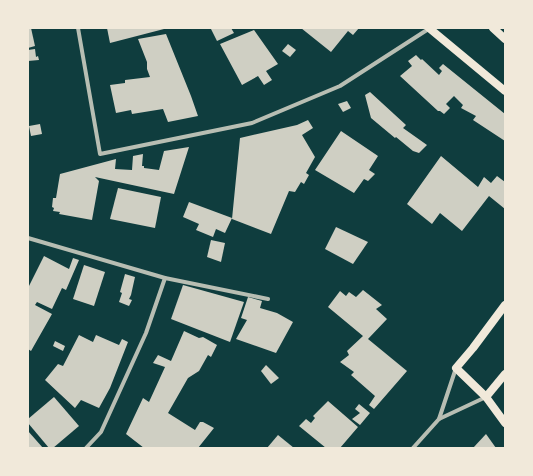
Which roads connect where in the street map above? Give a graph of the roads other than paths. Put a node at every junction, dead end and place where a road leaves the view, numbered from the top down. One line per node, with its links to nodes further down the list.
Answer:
1 (78, 28): 2 (street)
2 (430, 28): 5 (main road)
3 (492, 28): 4 (main road)
4 (505, 39)
5 (505, 91)
6 (28, 238): 7 (street)
7 (165, 278): 8 (street); 15 (street)
8 (268, 299)
9 (505, 305): 10 (main road)
10 (456, 368): 12 (main road); 13 (street)
11 (505, 374): 12 (main road)
12 (486, 397): 13 (street); 14 (main road)
13 (439, 419): 16 (street)
14 (505, 423)
15 (86, 448)
16 (413, 448)

